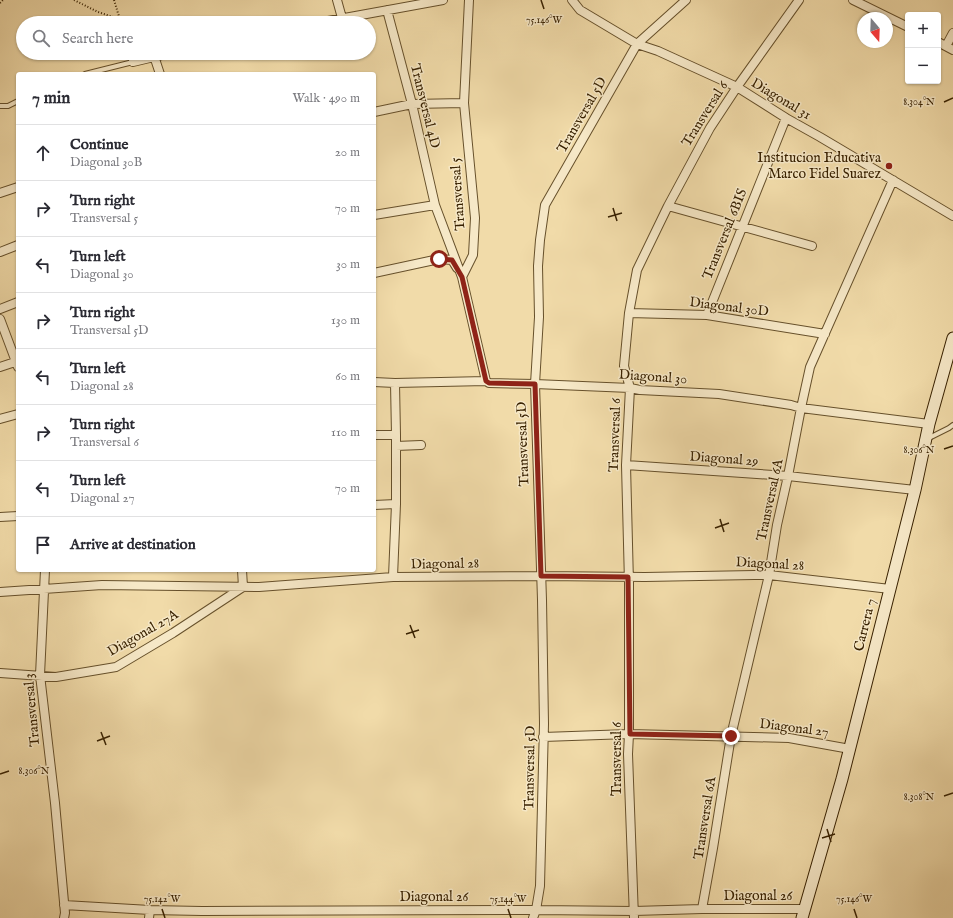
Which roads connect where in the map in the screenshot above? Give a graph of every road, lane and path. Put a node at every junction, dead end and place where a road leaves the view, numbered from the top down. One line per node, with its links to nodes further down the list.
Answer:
1 (2, 0): 11 (path)
2 (74, 0): 13 (path)
3 (114, 0): 14 (path)
4 (337, 0): 15 (street)
5 (439, 0): 12 (street)
6 (469, 0): 28 (street, Transversal 5)
7 (572, 0): 19 (street, Diagonal 31)
8 (686, 0): 19 (street, Transversal 5D)
9 (799, 0): 26 (street, Transversal 6)
10 (853, 0): 17 (street)
11 (0, 3)
12 (387, 10): 16 (street); 29 (street, Transversal 4D)
13 (111, 16)
14 (119, 16)
15 (341, 16)
16 (353, 16)
17 (905, 26)
18 (953, 34): 20 (street)
19 (637, 44): 26 (street, Diagonal 31); 59 (street, Transversal 5D)
20 (949, 48)
21 (139, 60): 23 (street)
22 (155, 60): 25 (street)
23 (132, 62): 24 (lane)
24 (93, 72)
25 (159, 72)
26 (737, 87): 32 (street, Diagonal 31); 37 (street, Transversal 6)
27 (16, 102): 30 (lane)
28 (464, 103): 29 (street); 45 (street, Transversal 5)
29 (412, 104): 31 (street); 36 (street, Transversal 4D)
30 (0, 106)
31 (376, 112)
32 (786, 118): 33 (street, Diagonal 31); 40 (street, Transversal 6BIS)
33 (893, 180): 39 (street, Diagonal 31); 51 (street, Transversal 6A)
34 (16, 188): 35 (street)
35 (0, 193)
36 (435, 206): 38 (street); 45 (street, Transversal 4D)
37 (668, 206): 40 (street); 48 (street, Transversal 6)
38 (376, 215)
39 (953, 216)
40 (742, 226): 42 (street); 49 (street, Transversal 6BIS)
41 (16, 246): 43 (street)
42 (812, 246)
43 (0, 252)
44 (376, 273): 45 (street)
45 (462, 277): 56 (street)
46 (16, 303): 47 (street)
47 (0, 309)
48 (629, 313): 49 (street, Diagonal 30D); 60 (street, Transversal 6)
49 (707, 315): 51 (street, Diagonal 30D)
50 (0, 319): 53 (street)
51 (825, 334): 61 (street, Transversal 6A)
52 (952, 344): 64 (main road, Carrera 7)
53 (16, 361)
54 (16, 364): 55 (street)
55 (0, 367)
56 (486, 381): 58 (street, Diagonal 30); 59 (street, Diagonal 30)
57 (376, 382): 58 (street, Diagonal 30)
58 (395, 383): 67 (street)
59 (535, 384): 60 (street, Diagonal 30); 81 (street, Transversal 5D)
60 (630, 388): 61 (street, Diagonal 30); 71 (street, Transversal 6)
61 (801, 408): 64 (street, Diagonal 30); 72 (street, Transversal 6A)
62 (16, 415): 63 (street)
63 (0, 420)
64 (929, 424): 68 (main road, Carrera 7)
65 (953, 425): 68 (lane)
66 (376, 435): 67 (street)
67 (396, 435): 70 (street)
68 (926, 439): 73 (main road, Carrera 7)
69 (421, 445): 70 (street)
70 (396, 446): 74 (street)
71 (626, 465): 72 (street, Diagonal 29); 83 (street, Transversal 6)
72 (788, 476): 73 (street, Diagonal 29); 80 (street, Transversal 6A)
73 (915, 490): 86 (main road, Carrera 7)
74 (396, 504): 75 (street); 82 (street)
75 (376, 506)
76 (16, 516): 77 (street)
77 (0, 517)
78 (44, 572): 85 (street, Transversal 3)
79 (242, 572): 84 (street)
80 (769, 575): 83 (street, Diagonal 28); 86 (street, Diagonal 28); 92 (street, Transversal 6A)
81 (541, 576): 82 (street, Diagonal 28); 83 (street, Diagonal 28); 91 (street, Transversal 5D)
82 (393, 577): 84 (street, Diagonal 28)
83 (628, 577): 90 (street, Transversal 6)
84 (243, 587): 85 (street, Diagonal 28); 89 (street, Diagonal 27A)
85 (44, 589): 87 (street, Diagonal 28); 89 (street, Transversal 3)
86 (890, 589): 93 (main road, Carrera 7)
87 (0, 592)
88 (0, 673): 89 (street, Diagonal 27A)
89 (40, 676): 94 (street, Transversal 3)
90 (630, 734): 91 (street, Diagonal 27); 92 (street, Diagonal 27); 100 (street, Transversal 6)
91 (543, 736): 96 (street, Transversal 5D)
92 (731, 736): 93 (street, Diagonal 27); 95 (street, Transversal 6A)
93 (850, 749): 101 (main road, Carrera 7)
94 (64, 905): 97 (street, Diagonal 26); 102 (street, Transversal 3)
95 (702, 909): 100 (street, Diagonal 26); 101 (street, Diagonal 26)
96 (536, 910): 99 (street, Diagonal 26); 100 (street, Diagonal 26); 103 (street, Transversal 5D)
97 (149, 914): 98 (street, Diagonal 26)
98 (201, 914): 99 (street, Diagonal 26)
99 (354, 914)
100 (634, 914)
101 (803, 914)
102 (64, 918)
103 (533, 918)

